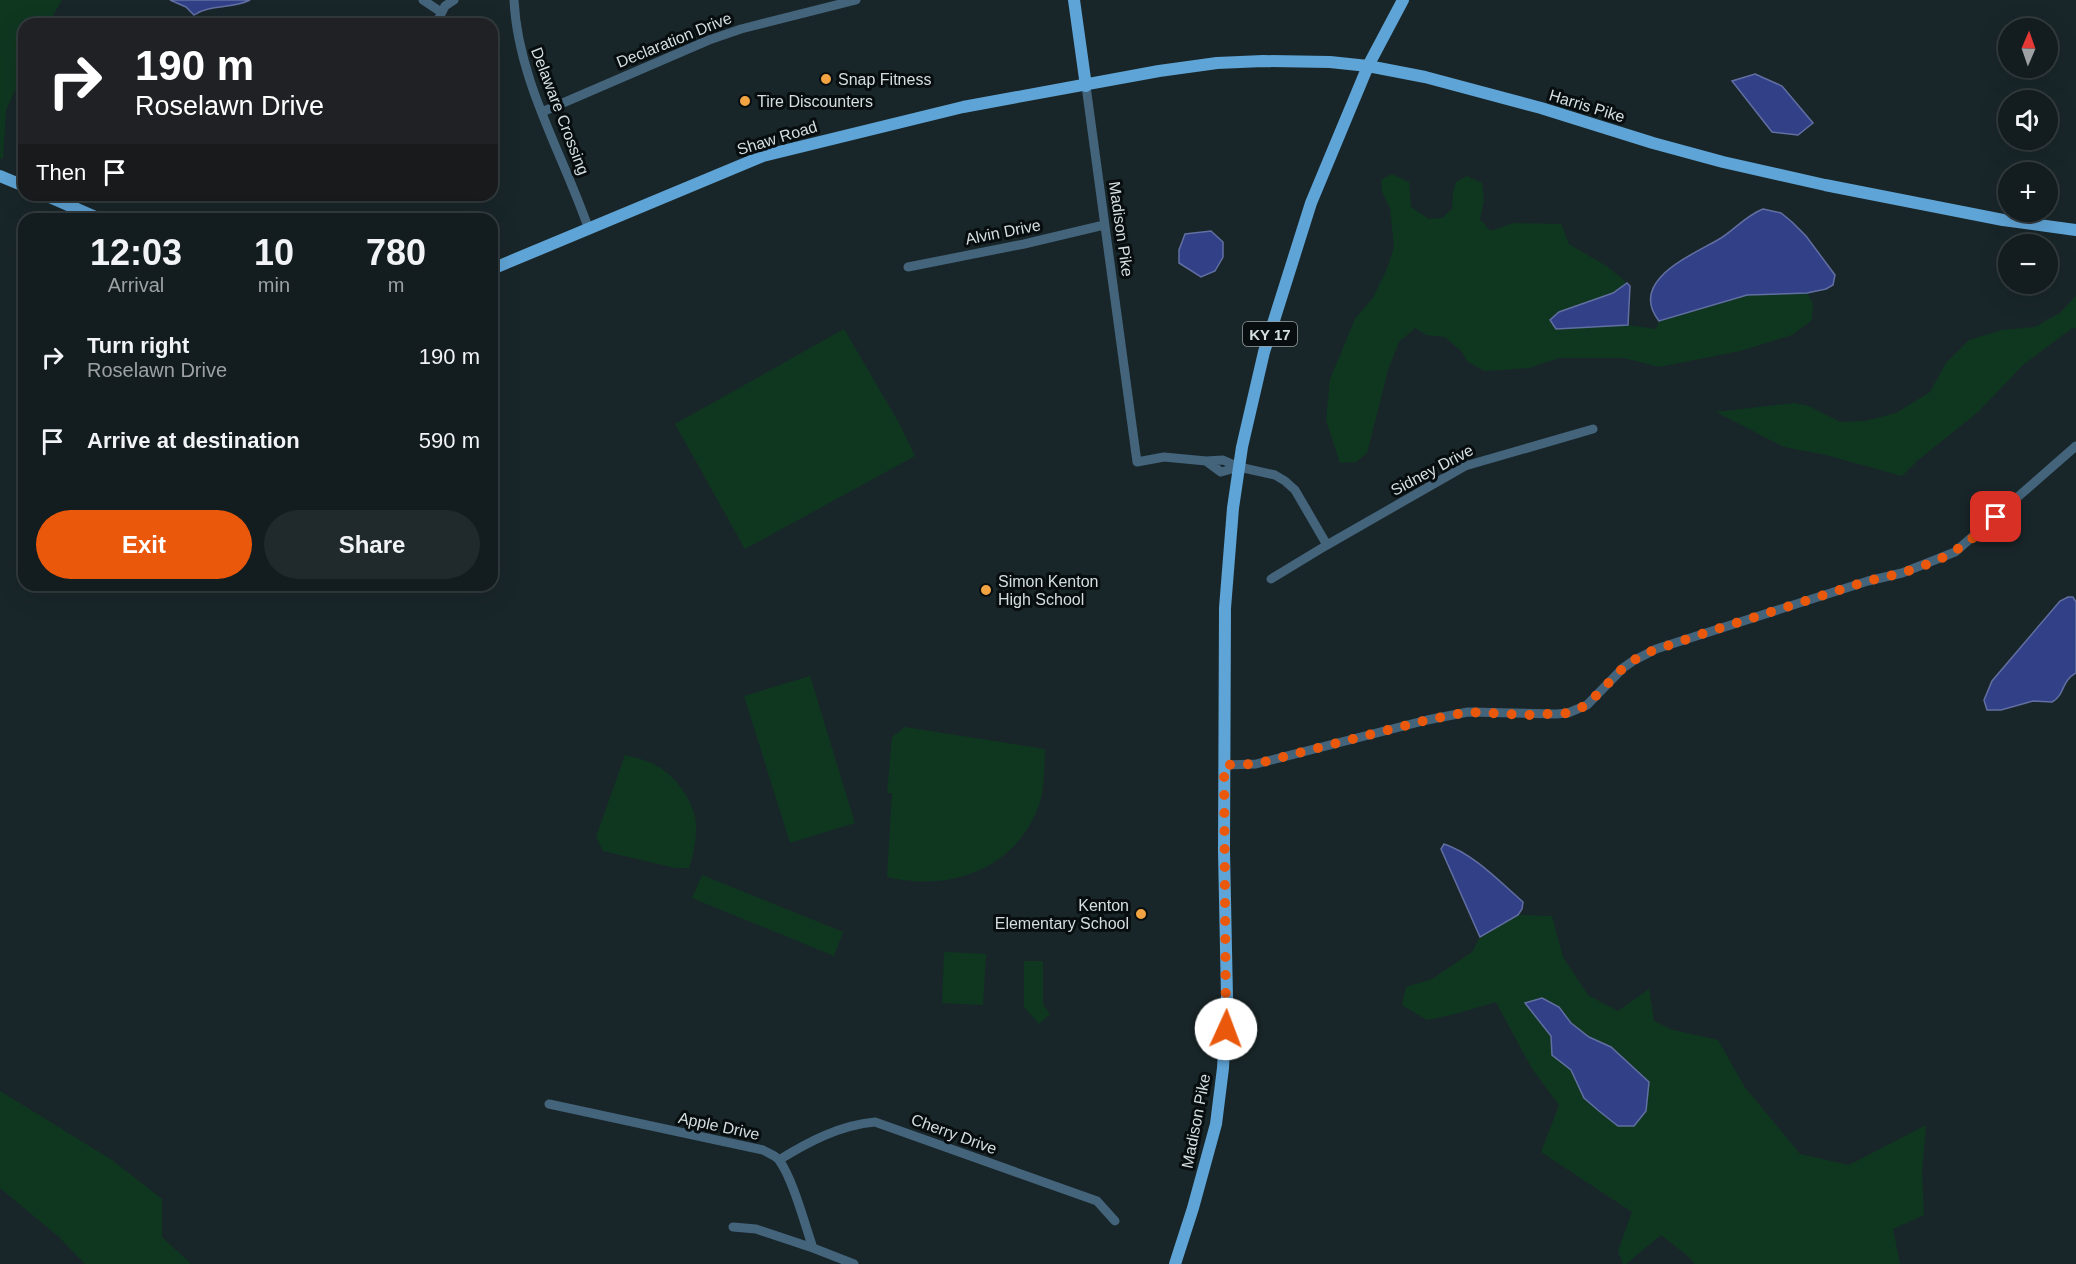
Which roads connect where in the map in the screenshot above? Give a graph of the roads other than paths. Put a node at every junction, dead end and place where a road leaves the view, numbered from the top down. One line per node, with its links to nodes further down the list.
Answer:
1 (423, 0): 7 (street)
2 (454, 0): 7 (street)
3 (514, 0): 11 (street, Delaware Crossing)
4 (856, 0): 11 (street, Declaration Drive)
5 (1074, 0): 10 (main road, Madison Pike)
6 (1403, 0): 9 (main road, KY 17)
7 (441, 12): 8 (street)
8 (438, 18)
9 (1368, 66): 10 (main road, Harris Pike); 18 (main road, Harris Pike); 23 (main road, KY 17)
10 (1086, 86): 16 (street, Madison Pike); 17 (main road, Shaw Road)
11 (542, 112): 17 (street, Delaware Crossing)
12 (0, 176): 13 (main road)
13 (18, 184)
14 (59, 201): 15 (main road)
15 (86, 213)
16 (1104, 225): 20 (street, Alvin Drive); 23 (street, Madison Pike)
17 (589, 230): 19 (main road, Shaw Road)
18 (2076, 230)
19 (498, 267)
20 (908, 267)
21 (1593, 429): 24 (street, Sidney Drive)
22 (2076, 446): 26 (street)
23 (1239, 467): 24 (street); 26 (main road, KY 17)
24 (1327, 544): 25 (street, Sidney Drive)
25 (1271, 579)
26 (1224, 765): 33 (main road, Madison Pike / KY 17)
27 (549, 1104): 28 (street, Apple Drive)
28 (779, 1160): 29 (street, Cherry Drive); 31 (street)
29 (1114, 1221)
30 (733, 1227): 31 (street)
31 (813, 1248): 32 (street)
32 (854, 1264)
33 (1175, 1264)

